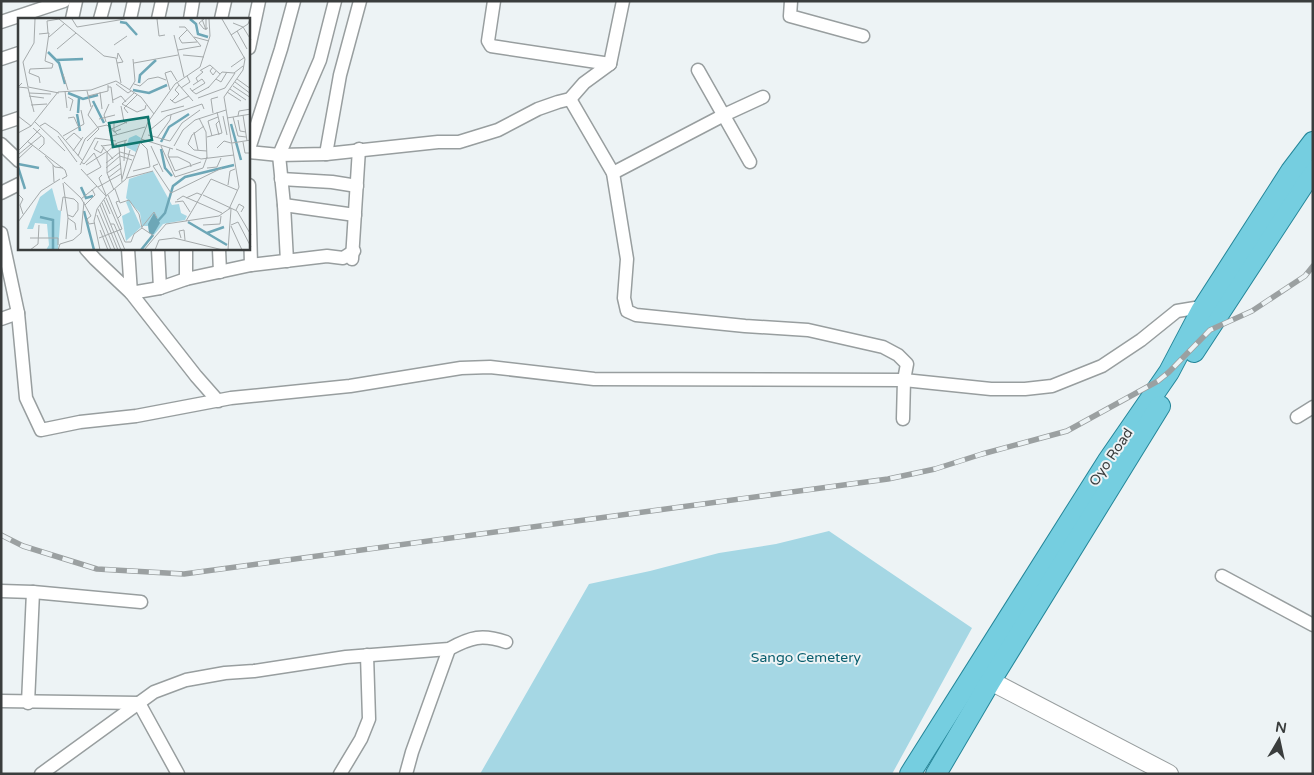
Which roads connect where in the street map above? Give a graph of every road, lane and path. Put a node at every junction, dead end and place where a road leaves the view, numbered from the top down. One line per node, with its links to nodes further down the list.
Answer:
1 (64, 1): 21 (street)
2 (76, 1): 15 (street)
3 (105, 1): 16 (street)
4 (134, 1): 17 (street)
5 (162, 1): 18 (street)
6 (193, 1): 19 (street)
7 (224, 1): 20 (street)
8 (259, 1): 23 (street)
9 (294, 1): 35 (street)
10 (335, 1): 39 (street)
11 (360, 1): 38 (street)
12 (494, 1): 26 (street)
13 (624, 1): 26 (street)
14 (791, 1): 22 (street)
15 (72, 18)
16 (100, 18)
17 (130, 18)
18 (158, 18)
19 (190, 18)
20 (221, 18)
21 (1, 22)
22 (863, 36)
23 (250, 43)
24 (18, 53): 25 (street)
25 (1, 59)
26 (610, 64): 29 (street)
27 (698, 70): 30 (street)
28 (763, 97): 30 (street)
29 (570, 99): 36 (street); 43 (street)
30 (724, 115): 41 (street); 43 (street)
31 (18, 118): 32 (street)
32 (1, 124)
33 (1313, 142): 64 (main road, Oyo Road)
34 (1, 144): 40 (street)
35 (250, 148)
36 (359, 149): 38 (street); 46 (street)
37 (250, 151): 39 (street)
38 (326, 154): 39 (street)
39 (279, 155): 44 (street)
40 (18, 160)
41 (750, 162)
42 (1313, 170): 64 (main road, Oyo Road)
43 (613, 173): 66 (street)
44 (281, 179): 46 (street); 48 (street)
45 (18, 184): 47 (street)
46 (357, 186): 49 (street)
47 (1, 193)
48 (284, 205): 49 (street); 57 (street)
49 (355, 215): 57 (street)
50 (250, 225): 58 (street)
51 (1, 233): 63 (street)
52 (128, 250): 62 (street)
53 (158, 250): 61 (street)
54 (186, 250): 60 (street)
55 (219, 250): 59 (street)
56 (95, 254): 62 (street)
57 (287, 261): 58 (street)
58 (251, 265): 59 (street)
59 (220, 272): 60 (street)
60 (186, 279): 61 (street)
61 (160, 288): 62 (street)
62 (131, 293): 67 (street)
63 (18, 313): 65 (street); 67 (street)
64 (1208, 315): 66 (street); 79 (main road, Oyo Road)
65 (1, 319)
66 (904, 380): 67 (street); 70 (street)
67 (218, 401)
68 (1313, 407): 69 (street)
69 (1298, 418)
70 (902, 419)
71 (1222, 576): 75 (street)
72 (1, 591): 73 (street)
73 (33, 592): 74 (street); 81 (street)
74 (141, 602)
75 (1313, 624)
76 (506, 642): 77 (street)
77 (449, 649): 78 (street); 86 (street)
78 (367, 655): 82 (street); 85 (street)
79 (982, 677): 87 (main road, Oyo Road); 88 (main road, Oyo Road); 89 (main road)
80 (1, 701): 81 (street)
81 (28, 703): 82 (street)
82 (139, 703): 83 (street); 84 (street)
83 (40, 774)
84 (178, 774)
85 (340, 774)
86 (406, 774)
87 (910, 774)
88 (936, 774)
89 (1168, 774)

